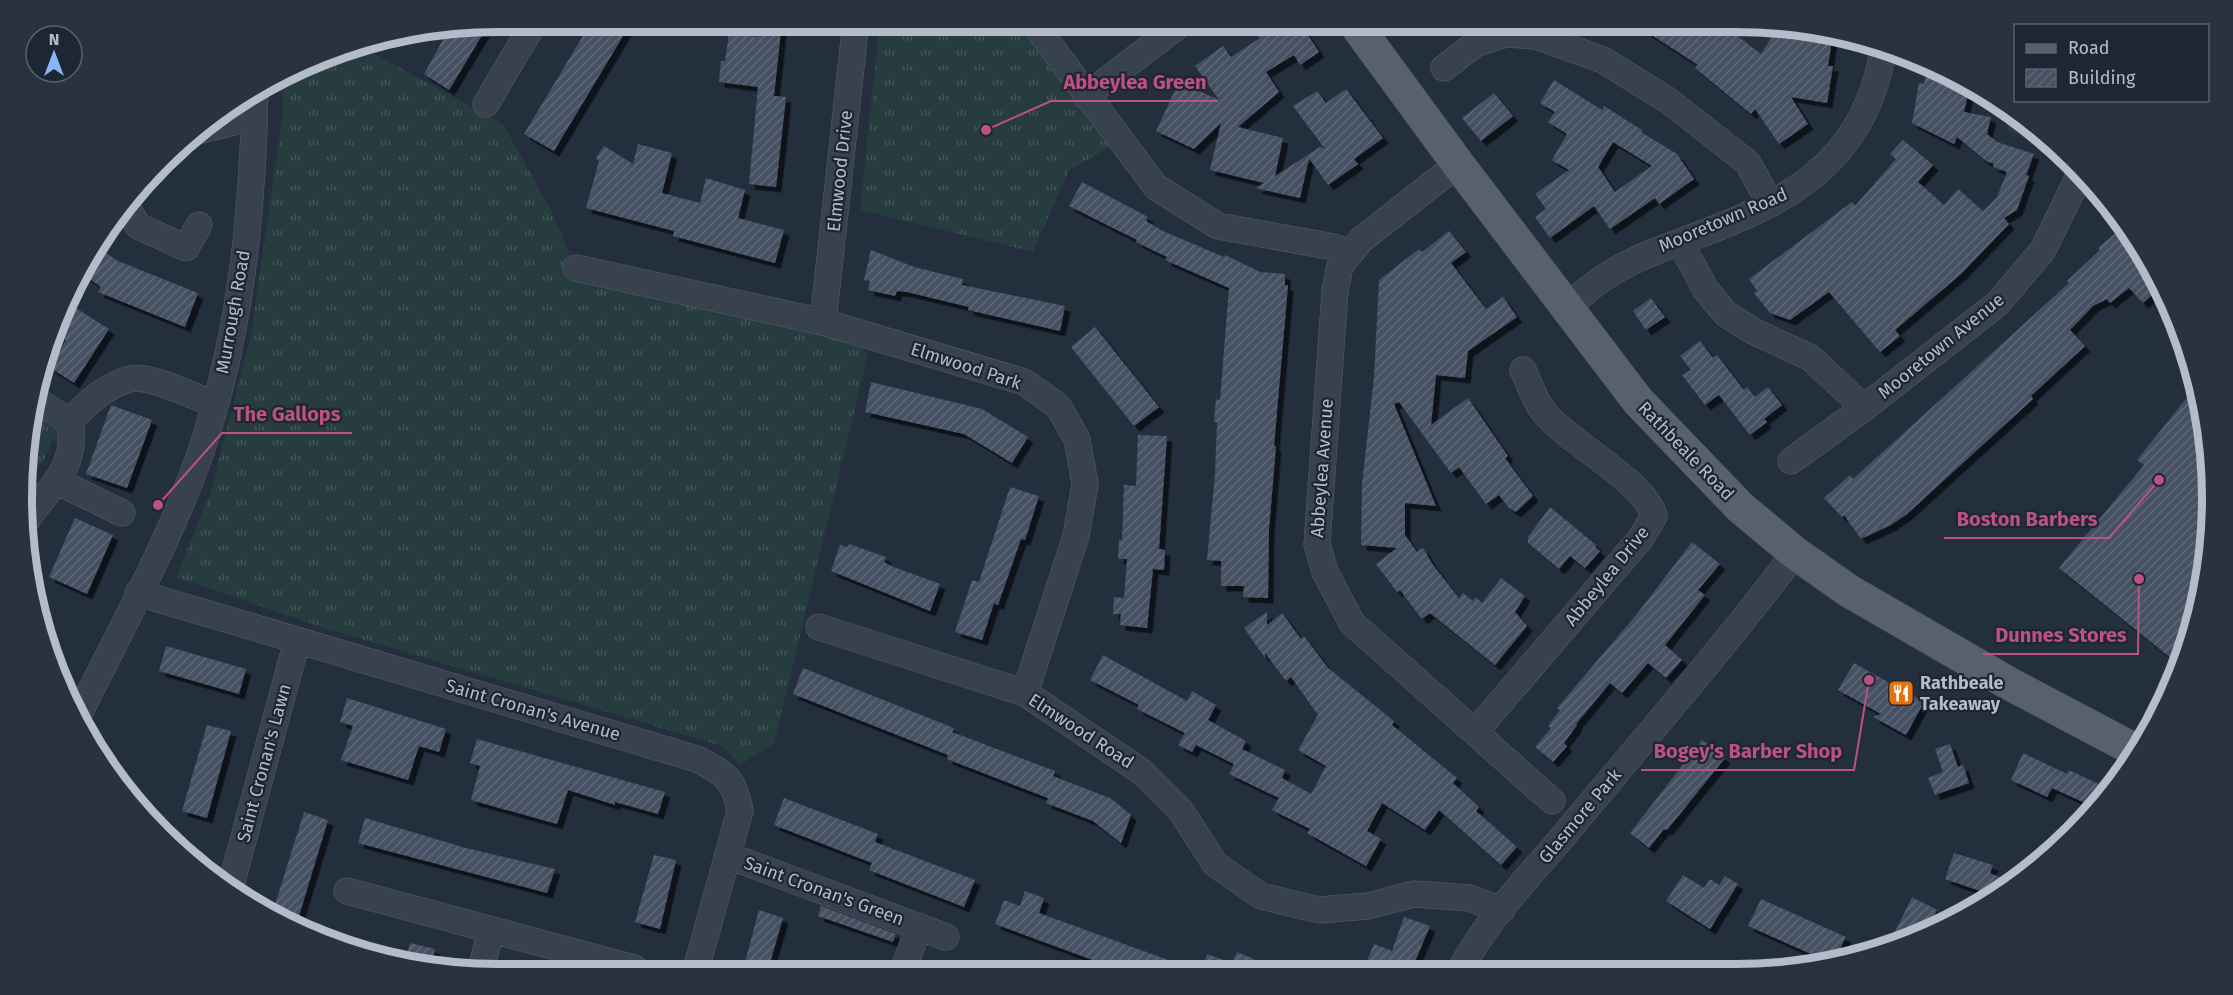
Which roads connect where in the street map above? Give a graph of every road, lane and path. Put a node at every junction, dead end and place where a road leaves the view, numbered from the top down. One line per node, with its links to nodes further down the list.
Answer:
1 (529, 32): 10 (street)
2 (855, 32): 22 (street, Elmwood Drive)
3 (1040, 32): 8 (street)
4 (1170, 32): 8 (street)
5 (1361, 32): 13 (main road, Rathbeale Road)
6 (1882, 55): 15 (street, Mooretown Road)
7 (1444, 68): 15 (street)
8 (1086, 96): 19 (street)
9 (255, 100): 11 (street, Murrough Road)
10 (486, 104)
11 (254, 122): 12 (street); 25 (street, Murrough Road)
12 (216, 126)
13 (1458, 164): 19 (street, Abbeylea Avenue); 21 (main road, Rathbeale Road)
14 (2077, 180): 26 (street, Mooretown Avenue)
15 (1770, 204): 18 (street, Mooretown Road)
16 (130, 211): 17 (street)
17 (199, 225)
18 (1680, 242): 21 (street, Mooretown Road); 26 (street)
19 (1349, 252): 38 (street, Abbeylea Avenue)
20 (576, 268): 22 (street, Elmwood Park)
21 (1568, 309): 32 (main road, Rathbeale Road)
22 (823, 322): 36 (street, Elmwood Park)
23 (1523, 370): 38 (street, Abbeylea Drive)
24 (41, 403): 27 (street)
25 (214, 404): 27 (street); 33 (street, Murrough Road)
26 (1863, 408): 28 (street, Mooretown Avenue)
27 (70, 422): 29 (street)
28 (1791, 460)
29 (56, 481): 30 (street); 31 (street)
30 (32, 512)
31 (122, 513)
32 (1795, 553): 39 (main road, Rathbeale Road); 44 (street, Glasmore Park)
33 (138, 593): 35 (street, Saint Cronan's Avenue); 37 (street, Murrough Road)
34 (819, 627): 36 (street, Elmwood Road)
35 (297, 641): 41 (street, Saint Cronan's Avenue); 42 (street, Saint Cronan's Lawn)
36 (1025, 693): 44 (street, Elmwood Road)
37 (82, 708)
38 (1476, 731): 40 (street, Abbeylea Avenue)
39 (2129, 747)
40 (1552, 801)
41 (729, 856): 45 (street, Saint Cronan's Green); 50 (street, Saint Cronan's Avenue)
42 (232, 880)
43 (346, 891): 46 (street)
44 (1502, 910): 52 (street, Glasmore Park)
45 (919, 926): 47 (street, Saint Cronan's Green); 51 (street, Saint Cronan's Green)
46 (491, 931): 48 (street); 49 (street)
47 (946, 937)
48 (482, 963)
49 (619, 964)
50 (698, 964)
51 (905, 964)
52 (1464, 964)

